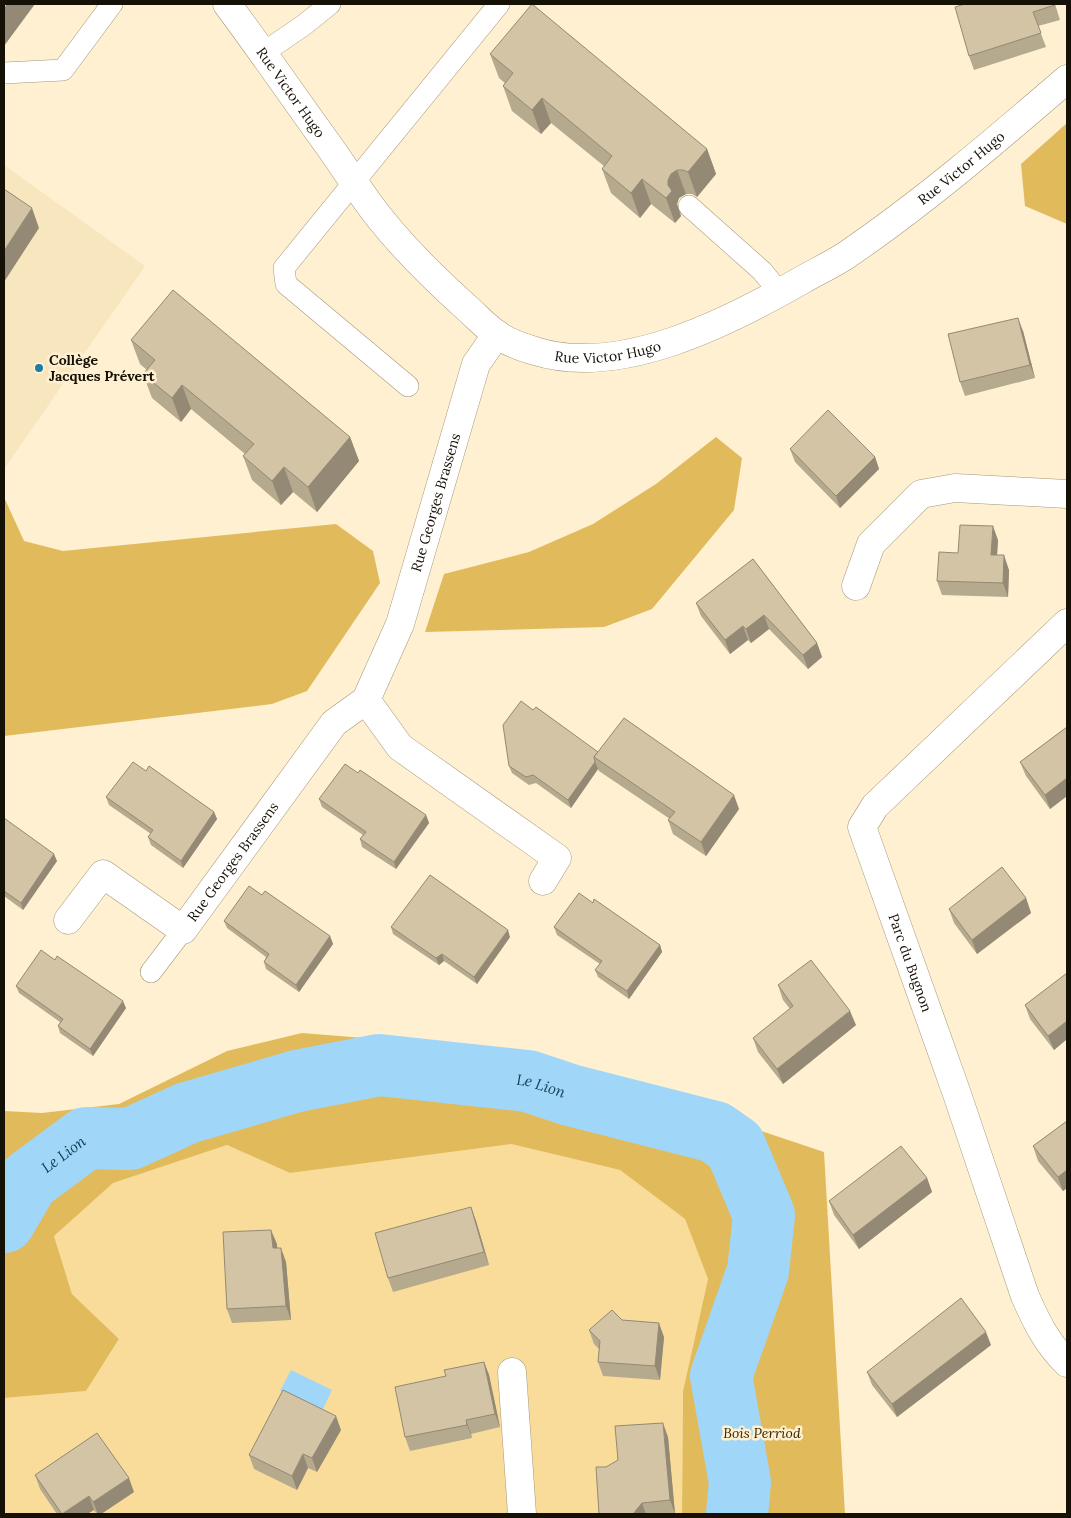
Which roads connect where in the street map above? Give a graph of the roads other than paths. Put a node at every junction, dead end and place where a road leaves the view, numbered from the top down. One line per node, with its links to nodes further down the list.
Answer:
1 (112, 4): 6 (lane)
2 (227, 4): 5 (street, Rue Victor Hugo)
3 (330, 4): 5 (lane)
4 (499, 4): 8 (lane)
5 (263, 53): 8 (street, Rue Victor Hugo)
6 (4, 73)
7 (1067, 80): 10 (street, Rue Victor Hugo)
8 (353, 182): 11 (street, Rue Victor Hugo); 12 (lane)
9 (689, 206): 10 (lane)
10 (780, 293): 11 (street, Rue Victor Hugo)
11 (497, 334): 16 (street, Rue Georges Brassens)
12 (408, 386)
13 (1067, 494): 14 (street)
14 (856, 586)
15 (1067, 623): 21 (street, Parc du Bugnon)
16 (366, 700): 17 (street); 19 (street, Rue Georges Brassens)
17 (543, 881)
18 (68, 920): 19 (street, Rue Georges Brassens)
19 (183, 930): 20 (lane)
20 (151, 972)
21 (1067, 1363)
22 (512, 1372): 23 (street)
23 (522, 1514)

